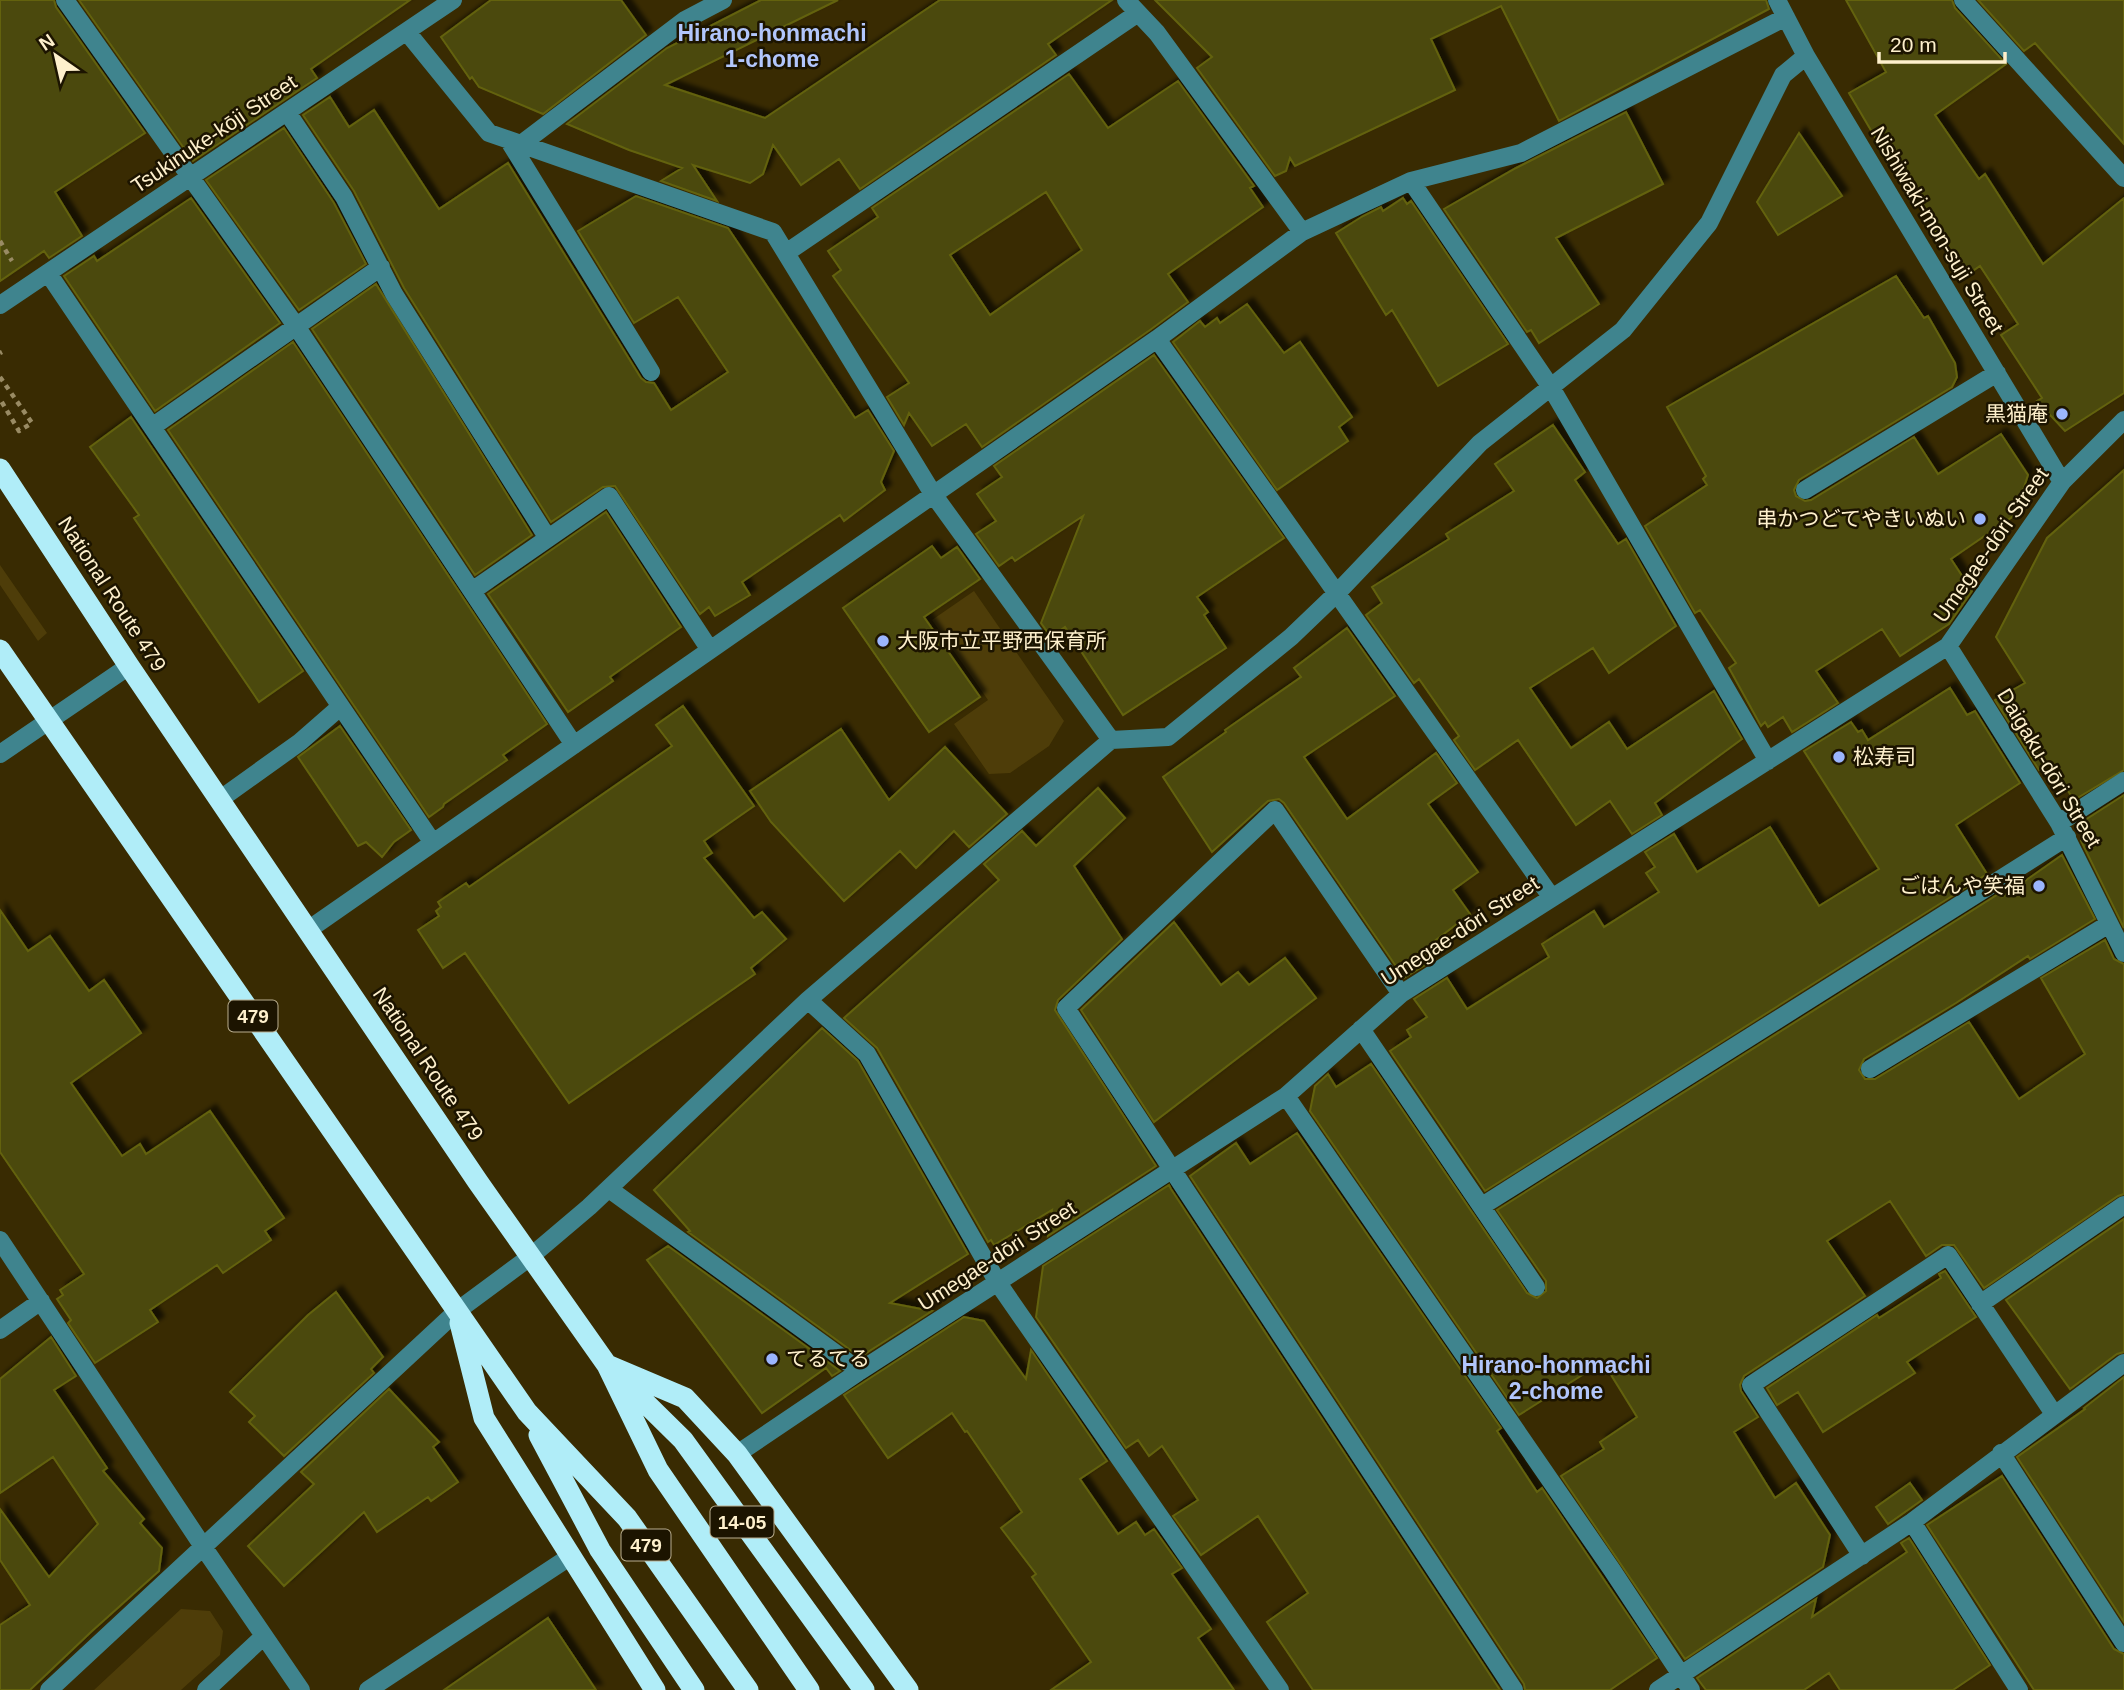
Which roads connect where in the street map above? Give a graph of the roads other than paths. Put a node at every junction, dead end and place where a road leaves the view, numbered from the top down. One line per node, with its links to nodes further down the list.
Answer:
1 (65, 0): 12 (street)
2 (723, 0): 11 (street)
3 (1777, 0): 7 (street, Nishiwaki-mon-suji Street)
4 (1963, 0): 13 (street)
5 (449, 1): 8 (street, Tsukinuke-kōji Street)
6 (1132, 6): 15 (street); 16 (street)
7 (1786, 17): 9 (street, Nishiwaki-mon-suji Street); 14 (street)
8 (407, 32): 10 (street, Tsukinuke-kōji Street); 11 (street)
9 (1806, 56): 23 (street, Nishiwaki-mon-suji Street); 24 (street)
10 (287, 112): 12 (street, Tsukinuke-kōji Street); 17 (street)
11 (514, 143): 16 (street); 22 (street)
12 (191, 177): 18 (street, Tsukinuke-kōji Street); 20 (street)
13 (2124, 178)
14 (1411, 181): 15 (street); 24 (street)
15 (1302, 232): 21 (street)
16 (786, 253): 30 (street)
17 (381, 267): 20 (street); 31 (street)
18 (48, 273): 19 (street, Tsukinuke-kōji Street); 26 (street)
19 (0, 305)
20 (296, 326): 26 (street); 32 (street)
21 (1157, 339): 30 (street); 33 (street)
22 (651, 372)
23 (1997, 373): 28 (street, Nishiwaki-mon-suji Street); 29 (street)
24 (1552, 389): 33 (street); 43 (street)
25 (2124, 421): 28 (street, Umegae-dōri Street)
26 (152, 427): 38 (street)
27 (0, 469): 37 (highway, National Route 479 / 479)
28 (2062, 482): 34 (street, Umegae-dōri Street)
29 (1805, 490)
30 (933, 494): 36 (street); 40 (street)
31 (547, 537): 32 (street); 36 (street)
32 (472, 591): 41 (street)
33 (1338, 592): 40 (street); 48 (street)
34 (1948, 646): 43 (street, Umegae-dōri Street); 46 (street, Daigaku-dōri Street)
35 (0, 650): 39 (highway, 479)
36 (709, 650): 41 (street)
37 (129, 666): 39 (street); 45 (highway, National Route 479 / 479)
38 (340, 707): 45 (street); 47 (street)
39 (50, 721): 42 (street); 67 (highway, 479)
40 (1111, 740): 53 (street)
41 (574, 745): 47 (street)
42 (0, 754)
43 (1768, 761): 48 (street, Umegae-dōri Street)
44 (2124, 781): 46 (street)
45 (219, 800): 50 (highway, National Route 479 / 479)
46 (2063, 830): 49 (street, Daigaku-dōri Street); 60 (street)
47 (433, 843): 50 (street)
48 (1552, 898): 52 (street, Umegae-dōri Street)
49 (2109, 924): 51 (street, Daigaku-dōri Street); 55 (street)
50 (308, 930): 62 (highway, National Route 479 / 479)
51 (2124, 953)
52 (1401, 994): 54 (street, Umegae-dōri Street); 57 (street)
53 (808, 1000): 58 (street); 63 (street)
54 (1362, 1029): 56 (street, Umegae-dōri Street); 60 (street)
55 (1870, 1069)
56 (1286, 1096): 57 (street, Umegae-dōri Street); 82 (street)
57 (1174, 1168): 63 (street, Umegae-dōri Street); 94 (street)
58 (609, 1189): 62 (street); 71 (street)
59 (2124, 1205): 66 (street)
60 (1482, 1206): 64 (street)
61 (0, 1240): 65 (street)
62 (530, 1257): 67 (street); 70 (highway, National Route 479 / 479)
63 (998, 1283): 71 (street, Umegae-dōri Street); 93 (street)
64 (1536, 1286)
65 (41, 1301): 68 (street); 77 (street)
66 (1980, 1304): 73 (street); 79 (street)
67 (457, 1311): 72 (highway, 479); 77 (street); 78 (highway)
68 (0, 1330)
69 (2124, 1363): 73 (street)
70 (607, 1366): 75 (highway); 90 (highway, National Route 479 / 479); 91 (highway, 14-05)
71 (860, 1371): 75 (street, Umegae-dōri Street)
72 (527, 1412): 88 (highway); 89 (highway, 479)
73 (2054, 1414): 74 (street)
74 (2001, 1453): 76 (street); 81 (street)
75 (737, 1454): 92 (highway)
76 (1912, 1521): 79 (street); 97 (street)
77 (204, 1548): 80 (street); 83 (street)
78 (571, 1556): 86 (street); 87 (highway)
79 (1862, 1556): 82 (street)
80 (264, 1636): 84 (street); 85 (street)
81 (2124, 1643)
82 (1681, 1674): 95 (street); 96 (street)
83 (49, 1690)
84 (206, 1690)
85 (301, 1690)
86 (368, 1690)
87 (655, 1690)
88 (694, 1690)
89 (748, 1690)
90 (809, 1690)
91 (864, 1690)
92 (908, 1690)
93 (1280, 1690)
94 (1514, 1690)
95 (1658, 1690)
96 (1691, 1690)
97 (2019, 1690)

